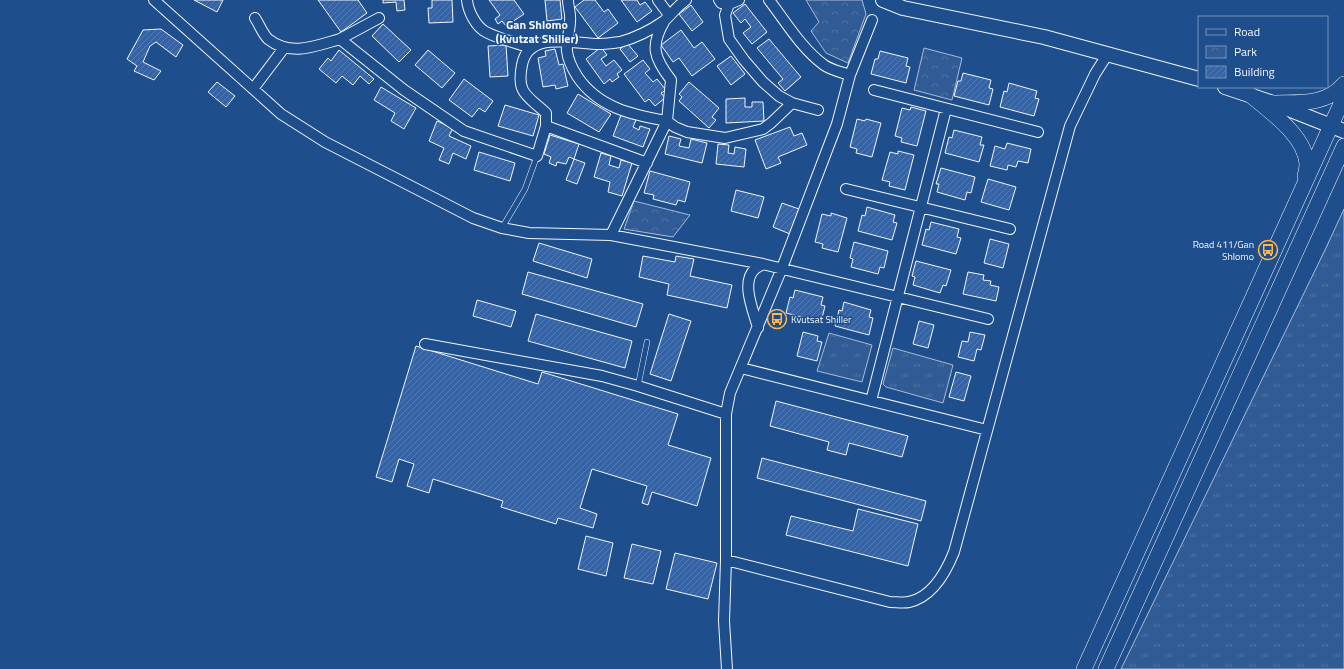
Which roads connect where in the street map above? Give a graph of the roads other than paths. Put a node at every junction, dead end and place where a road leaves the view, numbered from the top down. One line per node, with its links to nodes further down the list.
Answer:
1 (154, 0): 24 (street)
2 (467, 0): 18 (street)
3 (568, 0): 16 (street)
4 (658, 0): 13 (street)
5 (686, 0): 13 (street)
6 (719, 0): 10 (street)
7 (739, 0): 10 (street)
8 (769, 0): 20 (street)
9 (883, 0): 19 (street)
10 (729, 4): 28 (street)
11 (255, 18): 17 (street)
12 (379, 18): 15 (street)
13 (667, 18): 16 (street); 32 (street)
14 (872, 20): 20 (street)
15 (340, 39): 17 (street); 37 (street)
16 (567, 41): 18 (street); 32 (street)
17 (284, 48): 24 (street)
18 (531, 48): 33 (street)
19 (1107, 55): 21 (street); 56 (street)
20 (850, 76): 46 (street)
21 (1198, 79)
22 (1344, 84): 29 (main road)
23 (1228, 88): 26 (street)
24 (253, 89): 42 (street)
25 (874, 90): 30 (street)
26 (1249, 94): 29 (street); 39 (main road)
27 (1344, 97): 34 (main road)
28 (792, 103): 31 (street); 32 (street)
29 (1273, 103): 34 (street)
30 (946, 109): 35 (street); 41 (street)
31 (818, 110)
32 (667, 121): 38 (street)
33 (546, 126): 37 (street); 38 (street)
34 (1338, 128): 39 (main road)
35 (1038, 132)
36 (1344, 146): 60 (main road)
37 (537, 156): 42 (lane)
38 (647, 163): 44 (street)
39 (1304, 185): 59 (main road)
40 (846, 189): 41 (street)
41 (921, 207): 43 (street); 47 (street)
42 (502, 228): 44 (street)
43 (1010, 229)
44 (611, 235): 45 (street)
45 (763, 264): 46 (street); 49 (street)
46 (782, 268): 47 (street); 49 (street)
47 (898, 296): 48 (street); 54 (street)
48 (988, 319)
49 (758, 328): 52 (street)
50 (647, 342): 53 (lane)
51 (425, 344): 53 (street)
52 (741, 368): 54 (street); 55 (street)
53 (638, 386): 55 (street)
54 (871, 401): 56 (street)
55 (726, 414): 57 (street)
56 (987, 430): 57 (street)
57 (726, 560): 58 (street)
58 (727, 669)
59 (1084, 669)
60 (1106, 669)

